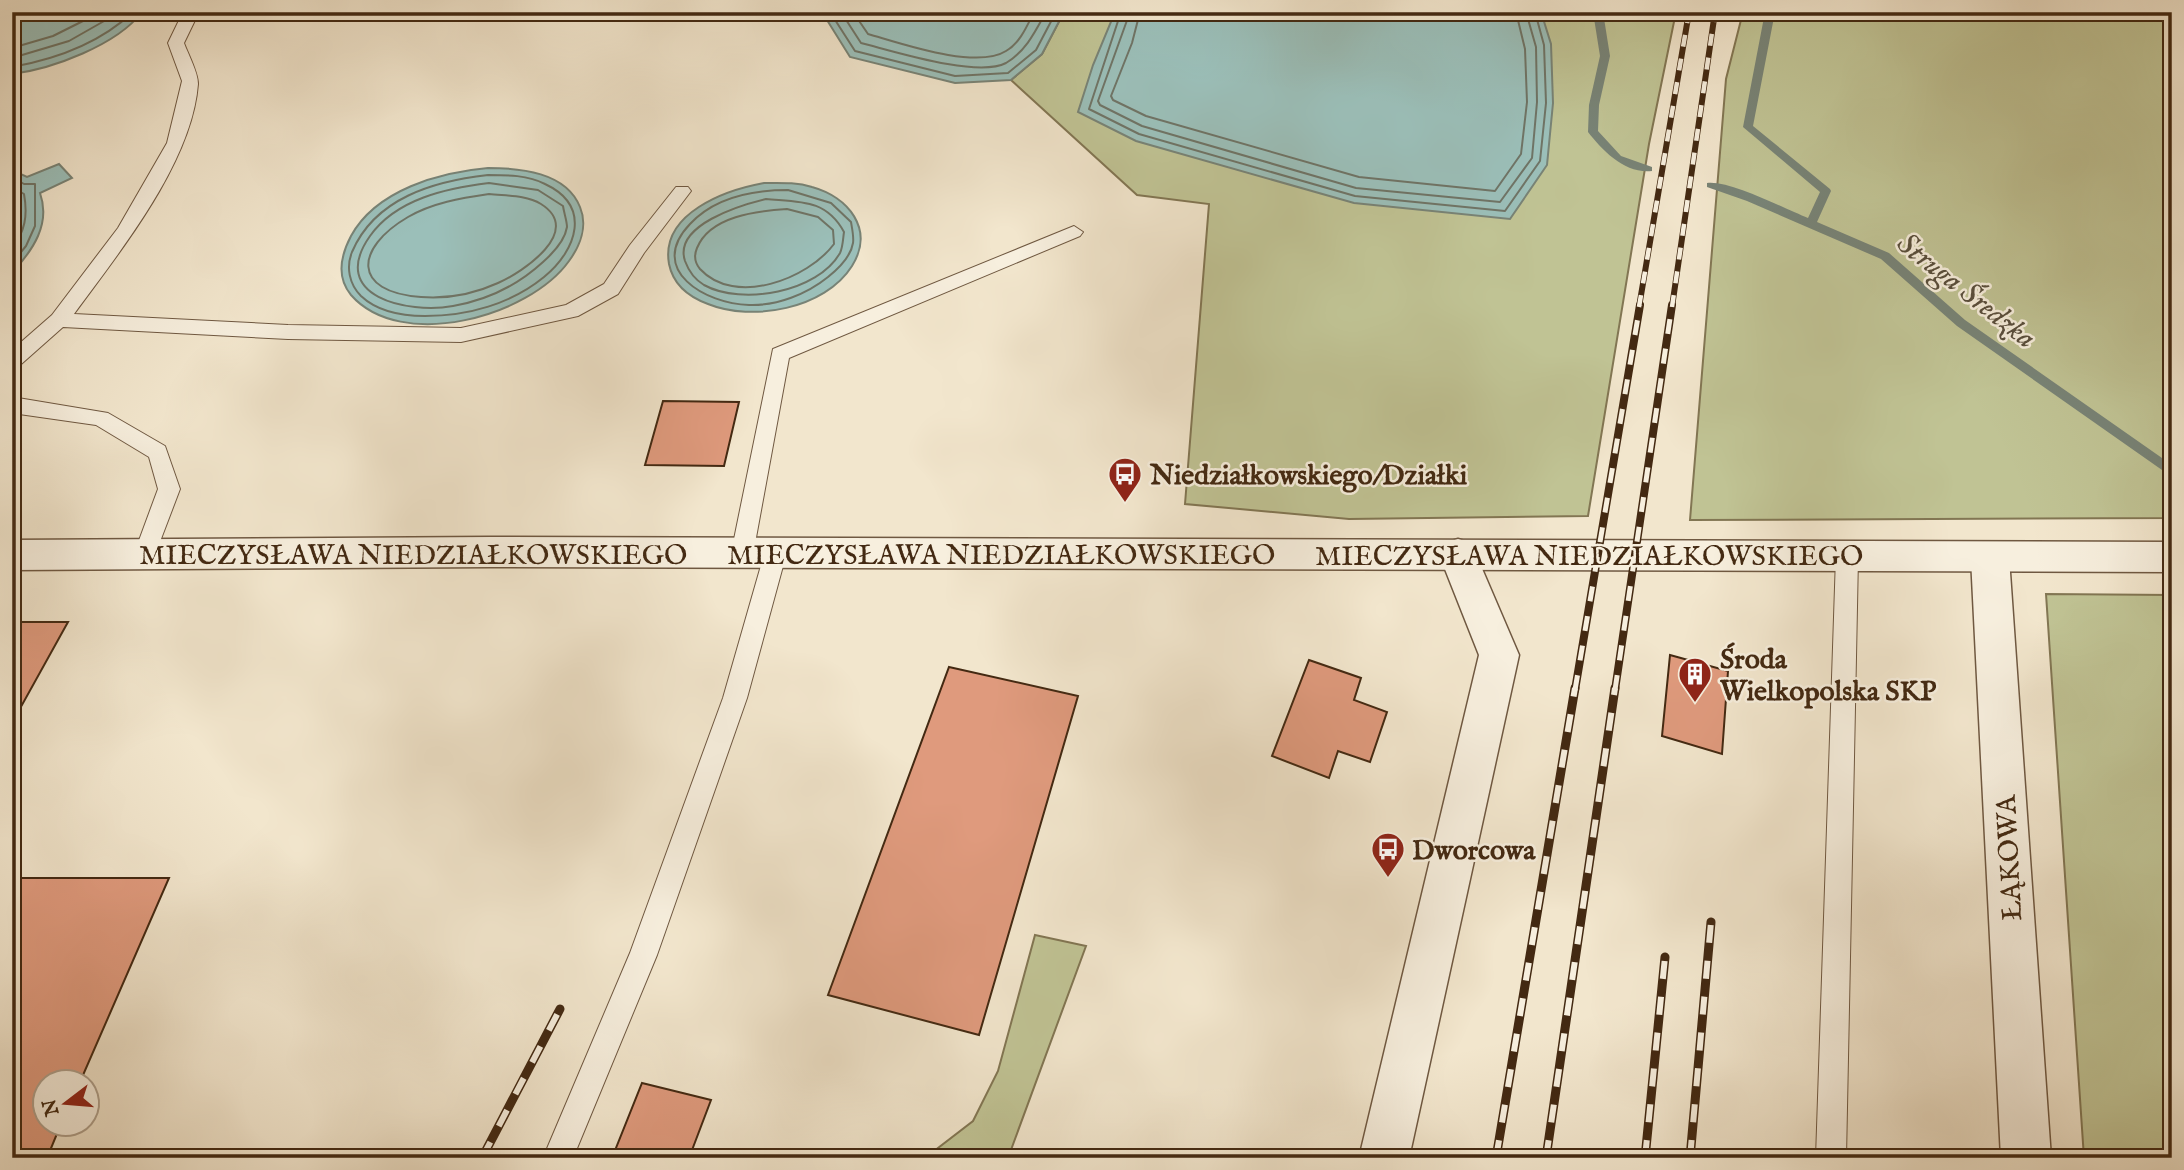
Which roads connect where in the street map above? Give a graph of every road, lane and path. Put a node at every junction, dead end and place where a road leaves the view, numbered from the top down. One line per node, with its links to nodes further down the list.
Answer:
1 (191, 12): 4 (lane)
2 (682, 191): 4 (lane)
3 (1074, 232): 8 (lane)
4 (58, 320): 5 (lane)
5 (12, 361)
6 (12, 405): 7 (lane)
7 (145, 554): 8 (street, MIECZYSŁAWA NIEDZIAŁKOWSKIEGO); 10 (street, MIECZYSŁAWA NIEDZIAŁKOWSKIEGO)
8 (758, 554): 9 (street, MIECZYSŁAWA NIEDZIAŁKOWSKIEGO); 14 (lane)
9 (1458, 554): 11 (street, MIECZYSŁAWA NIEDZIAŁKOWSKIEGO); 15 (street)
10 (12, 555)
11 (1847, 557): 13 (street, MIECZYSŁAWA NIEDZIAŁKOWSKIEGO); 16 (lane)
12 (2172, 557): 13 (street, MIECZYSŁAWA NIEDZIAŁKOWSKIEGO)
13 (1990, 558): 17 (street, ŁĄKOWA)
14 (558, 1158)
15 (1384, 1158)
16 (1831, 1158)
17 (2026, 1158)

